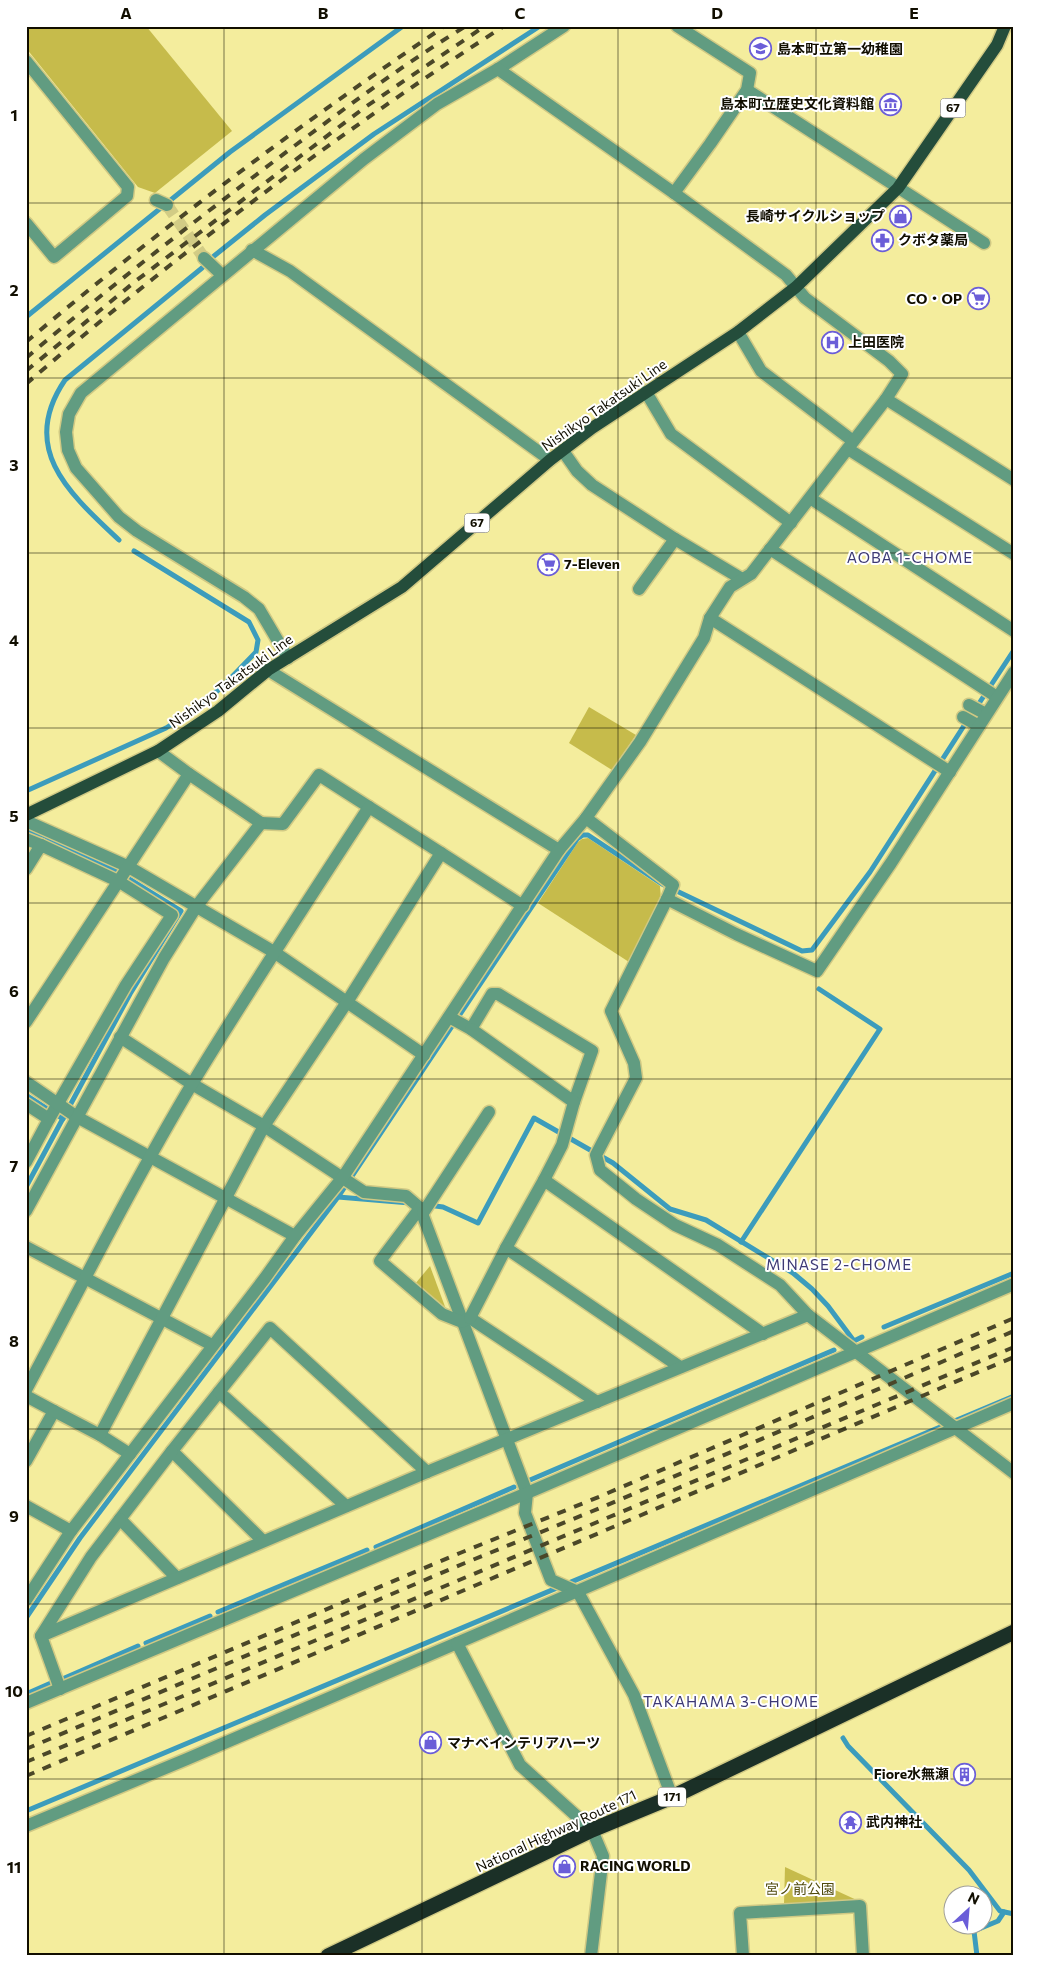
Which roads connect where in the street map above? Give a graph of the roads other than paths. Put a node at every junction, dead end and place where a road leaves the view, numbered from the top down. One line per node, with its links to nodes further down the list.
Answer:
1 (564, 26): 5 (street)
2 (677, 26): 7 (street)
3 (1005, 26): 8 (main road, Nishikyo Takatsuki Line / 67)
4 (26, 61): 6 (street)
5 (498, 69): 9 (street); 12 (street)
6 (31, 75): 10 (street)
7 (747, 90): 8 (street); 9 (street)
8 (898, 188): 11 (street); 15 (main road, Nishikyo Takatsuki Line / 67)
9 (674, 193): 15 (street)
10 (26, 223)
11 (984, 243)
12 (252, 250): 14 (street); 21 (street)
13 (204, 258): 14 (street)
14 (222, 275): 32 (street)
15 (796, 287): 16 (main road, Nishikyo Takatsuki Line / 67); 18 (street)
16 (738, 332): 17 (main road, Nishikyo Takatsuki Line / 67); 19 (street)
17 (646, 392): 20 (main road, Nishikyo Takatsuki Line / 67); 24 (street)
18 (886, 398): 19 (street); 22 (street)
19 (851, 445): 23 (street); 27 (street)
20 (563, 451): 21 (main road, Nishikyo Takatsuki Line / 67); 25 (street)
21 (550, 460): 32 (main road, Nishikyo Takatsuki Line / 67)
22 (1014, 480)
23 (810, 498): 24 (street); 31 (street)
24 (791, 523): 26 (street)
25 (674, 539): 28 (street); 29 (street)
26 (770, 550): 28 (street); 35 (street)
27 (1014, 554)
28 (742, 579): 30 (street)
29 (638, 589)
30 (710, 618): 41 (street); 45 (street)
31 (1013, 631)
32 (288, 658): 33 (main road, Nishikyo Takatsuki Line / 67)
33 (268, 670): 40 (main road, Nishikyo Takatsuki Line / 67); 50 (street)
34 (1014, 672): 35 (street)
35 (997, 697): 37 (street)
36 (969, 705): 37 (street)
37 (986, 714): 39 (street)
38 (963, 717): 39 (street)
39 (978, 726): 41 (street)
40 (158, 751): 42 (street); 44 (main road, Nishikyo Takatsuki Line / 67)
41 (950, 772): 54 (street)
42 (189, 774): 47 (street); 53 (street)
43 (369, 807): 47 (street); 51 (street); 57 (street)
44 (26, 815)
45 (586, 818): 50 (street); 54 (street)
46 (26, 821): 53 (street)
47 (261, 823): 56 (street)
48 (26, 839): 49 (street)
49 (41, 845): 52 (street); 53 (street)
50 (559, 850): 55 (street)
51 (441, 853): 55 (street); 58 (street)
52 (26, 869)
53 (123, 873): 56 (street); 60 (street); 68 (street)
54 (668, 898): 83 (street)
55 (523, 906): 59 (street)
56 (196, 907): 57 (street); 62 (street)
57 (274, 952): 58 (street); 65 (street)
58 (347, 1002): 63 (street); 70 (street)
59 (449, 1017): 61 (street); 63 (street)
60 (26, 1022)
61 (471, 1029): 66 (street); 66 (street)
62 (120, 1037): 65 (street); 68 (street)
63 (424, 1055): 73 (street)
64 (26, 1082): 68 (street)
65 (192, 1084): 70 (street); 71 (street)
66 (574, 1102): 74 (street)
67 (26, 1104): 68 (street)
68 (61, 1112): 71 (street); 72 (street); 77 (street)
69 (489, 1112): 76 (street)
70 (264, 1126): 73 (street); 75 (street)
71 (150, 1158): 75 (street); 81 (street)
72 (26, 1162)
73 (344, 1178): 76 (street); 78 (street)
74 (544, 1180): 80 (street); 86 (street)
75 (226, 1197): 78 (street); 84 (street)
76 (422, 1210): 85 (street); 85 (street)
77 (26, 1211)
78 (295, 1236): 87 (street)
79 (26, 1247): 81 (street)
80 (506, 1248): 85 (street); 89 (street)
81 (85, 1280): 84 (street); 90 (street)
82 (1014, 1284): 88 (street)
83 (808, 1315): 86 (street); 88 (street)
84 (162, 1319): 87 (street); 97 (street)
85 (466, 1320): 93 (street); 98 (street)
86 (763, 1334): 89 (street)
87 (212, 1345): 100 (street)
88 (855, 1352): 96 (street); 104 (street)
89 (680, 1367): 93 (street)
90 (26, 1390)
91 (219, 1392): 99 (street); 102 (street); 106 (street)
92 (26, 1396): 95 (street)
93 (597, 1402): 98 (street)
94 (1014, 1403): 96 (street)
95 (54, 1411): 97 (street); 101 (street)
96 (954, 1428): 103 (street); 111 (street)
97 (100, 1435): 100 (street)
98 (507, 1440): 102 (street); 104 (street)
99 (172, 1451): 107 (street); 109 (street)
100 (130, 1454): 108 (street)
101 (26, 1461)
102 (426, 1472): 106 (street)
103 (1014, 1473)
104 (527, 1493): 111 (street); 116 (street)
105 (26, 1506): 108 (street)
106 (346, 1506): 109 (street)
107 (120, 1520): 110 (street); 114 (street)
108 (71, 1531): 112 (street)
109 (263, 1541): 110 (street)
110 (177, 1578): 114 (street)
111 (574, 1590): 115 (street); 118 (street)
112 (26, 1600)
113 (1014, 1632): 118 (highway, National Highway Route 171 / 171)
114 (41, 1636): 116 (street)
115 (457, 1643): 119 (street); 120 (street)
116 (60, 1689): 117 (street)
117 (26, 1703)
118 (672, 1797): 120 (highway, National Highway Route 171 / 171)
119 (26, 1826)
120 (592, 1830): 121 (highway, National Highway Route 171 / 171); 122 (street)
121 (328, 1956)
122 (591, 1956)
123 (744, 1956): 124 (street)
124 (863, 1956)

